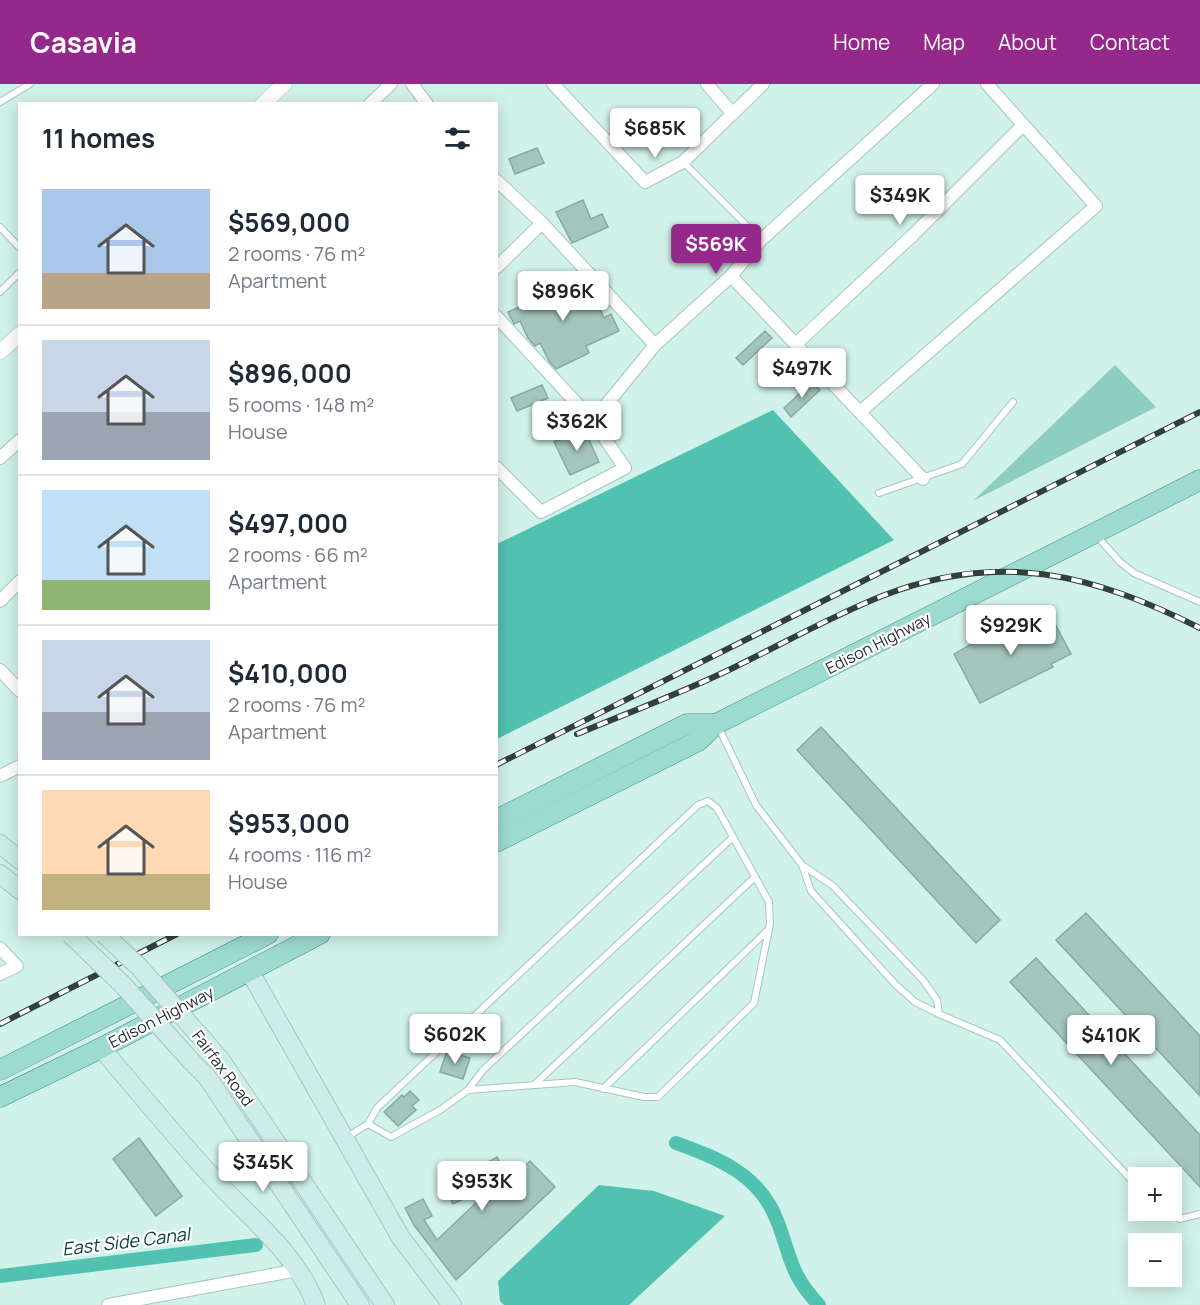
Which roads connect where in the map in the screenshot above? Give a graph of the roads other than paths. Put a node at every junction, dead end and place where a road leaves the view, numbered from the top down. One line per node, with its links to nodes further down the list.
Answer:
1 (30, 84): 10 (lane)
2 (391, 84): 12 (street)
3 (412, 84): 13 (street)
4 (553, 84): 16 (street)
5 (707, 84): 14 (street)
6 (763, 84): 14 (street)
7 (933, 84): 20 (street)
8 (987, 84): 15 (street)
9 (278, 86): 11 (street)
10 (0, 102)
11 (265, 102)
12 (372, 102)
13 (426, 102)
14 (732, 113): 16 (street)
15 (1022, 126): 28 (street); 32 (street)
16 (682, 162): 20 (lane)
17 (498, 182): 18 (street)
18 (542, 223): 22 (street); 29 (street)
19 (0, 226): 21 (lane)
20 (761, 240): 24 (street)
21 (18, 246)
22 (498, 266)
23 (18, 274): 25 (lane)
24 (731, 276): 28 (street); 29 (street)
25 (0, 292)
26 (498, 318): 33 (street)
27 (18, 336): 30 (street)
28 (796, 344): 32 (street)
29 (655, 345): 33 (street)
30 (0, 352)
31 (1013, 402): 37 (lane)
32 (860, 412): 37 (street)
33 (593, 421): 36 (street)
34 (18, 442): 35 (street)
35 (0, 458)
36 (498, 469)
37 (923, 479): 39 (lane)
38 (1200, 480): 40 (main road, Edison Highway)
39 (879, 492)
40 (1095, 533): 43 (lane); 46 (main road, Edison Highway)
41 (18, 583): 42 (street)
42 (0, 601)
43 (1200, 602)
44 (0, 670): 45 (street)
45 (18, 689)
46 (717, 724): 49 (main road, Edison Highway); 51 (main road, Edison Highway); 54 (lane)
47 (18, 767): 48 (street)
48 (0, 776)
49 (498, 819)
50 (733, 837): 56 (lane); 71 (lane); 73 (lane)
51 (498, 841)
52 (0, 844): 53 (main road)
53 (18, 858)
54 (802, 865): 66 (lane); 66 (lane)
55 (0, 874): 57 (main road)
56 (755, 877): 58 (lane); 69 (lane)
57 (18, 888)
58 (769, 929): 70 (lane); 70 (lane)
59 (72, 936): 81 (main road, Fairfax Road, bridge)
60 (106, 936): 82 (main road, Fairfax Road, bridge)
61 (264, 936): 68 (main road, Edison Highway)
62 (316, 936): 64 (main road, Edison Highway)
63 (0, 948): 65 (street)
64 (250, 972): 67 (main road, Edison Highway); 74 (main road)
65 (0, 974)
66 (939, 1014): 75 (lane)
67 (101, 1048): 72 (main road, Edison Highway); 78 (main road)
68 (0, 1070)
69 (534, 1085): 70 (lane); 71 (lane)
70 (603, 1089)
71 (468, 1090): 73 (lane)
72 (0, 1097)
73 (368, 1124): 74 (lane)
74 (344, 1139): 83 (main road)
75 (1128, 1175)
76 (1200, 1214): 77 (lane)
77 (1182, 1218)
78 (298, 1270): 79 (street); 80 (main road)
79 (108, 1305)
80 (316, 1305)
81 (360, 1305)
82 (385, 1305)
83 (452, 1305)

